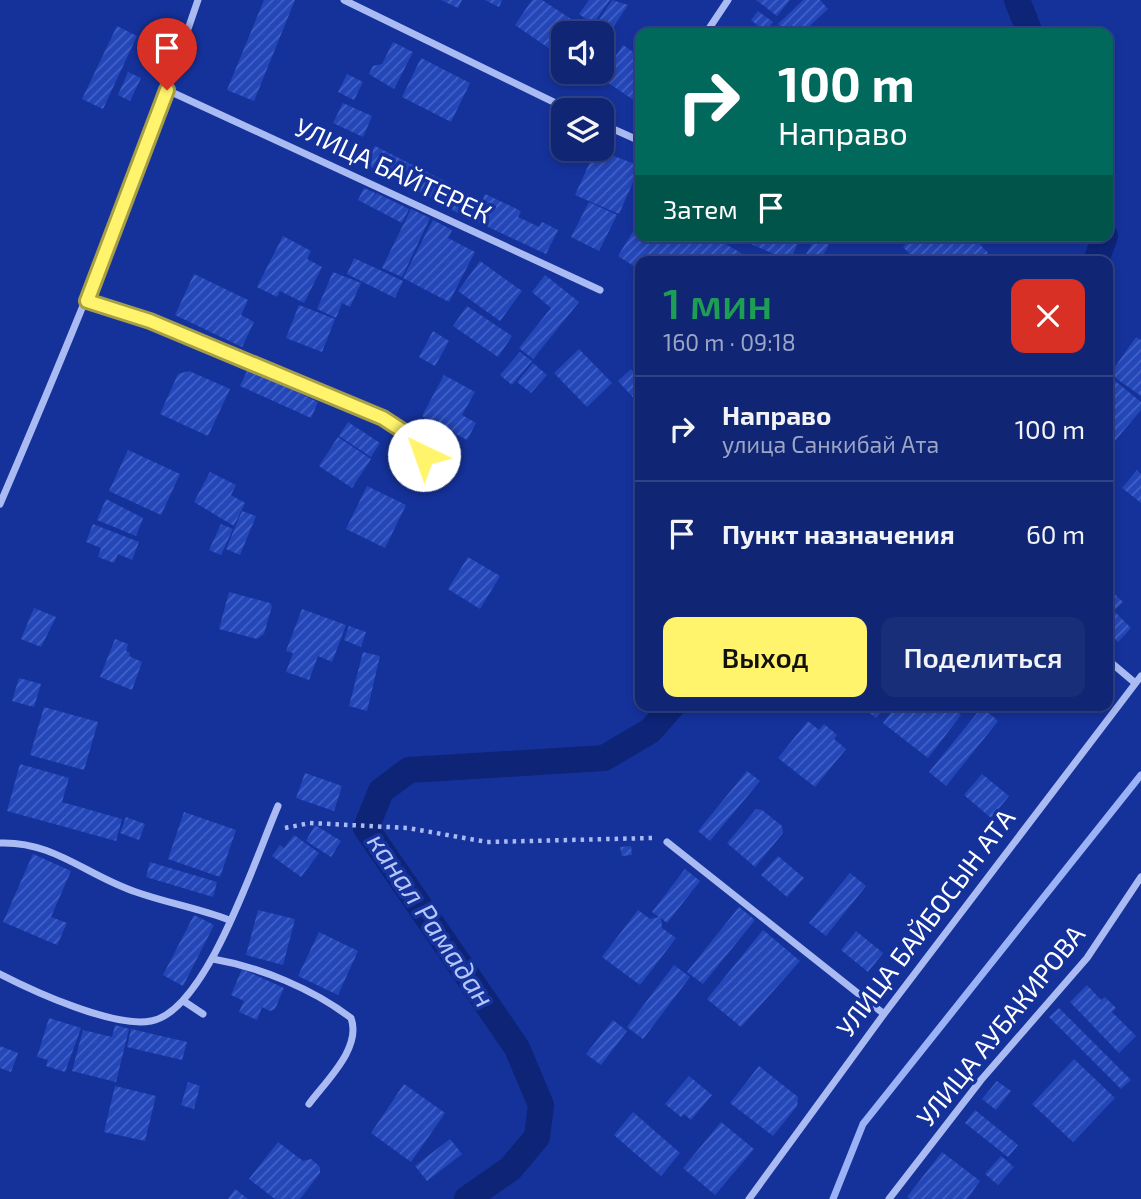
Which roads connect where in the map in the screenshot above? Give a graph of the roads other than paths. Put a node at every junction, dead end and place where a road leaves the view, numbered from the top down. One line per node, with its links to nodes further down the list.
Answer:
1 (198, 0): 5 (street)
2 (344, 0): 6 (street)
3 (728, 0): 4 (street)
4 (709, 28)
5 (167, 90): 9 (street, УЛИЦА БАЙТЕРЕК); 10 (street)
6 (551, 101)
7 (614, 129): 8 (street)
8 (635, 136)
9 (600, 290)
10 (87, 301): 11 (street); 12 (street)
11 (424, 455)
12 (0, 504)
13 (1113, 664): 15 (street)
14 (1141, 676): 15 (street, УЛИЦА БАЙБОСЫН АТА)
15 (1134, 682): 16 (street, УЛИЦА БАЙБОСЫН АТА)
16 (1113, 710)
17 (1112, 711): 26 (street, УЛИЦА БАЙБОСЫН АТА)
18 (278, 806): 22 (street)
19 (667, 842): 26 (street)
20 (0, 843): 22 (street)
21 (1141, 877): 30 (street, УЛИЦА АУБАКИРОВА)
22 (229, 920): 23 (street)
23 (213, 959): 25 (street); 28 (street)
24 (0, 974): 25 (street)
25 (185, 1003): 27 (street)
26 (884, 1013): 29 (street, УЛИЦА БАЙБОСЫН АТА)
27 (203, 1014)
28 (309, 1104)
29 (750, 1199)
30 (889, 1199)

